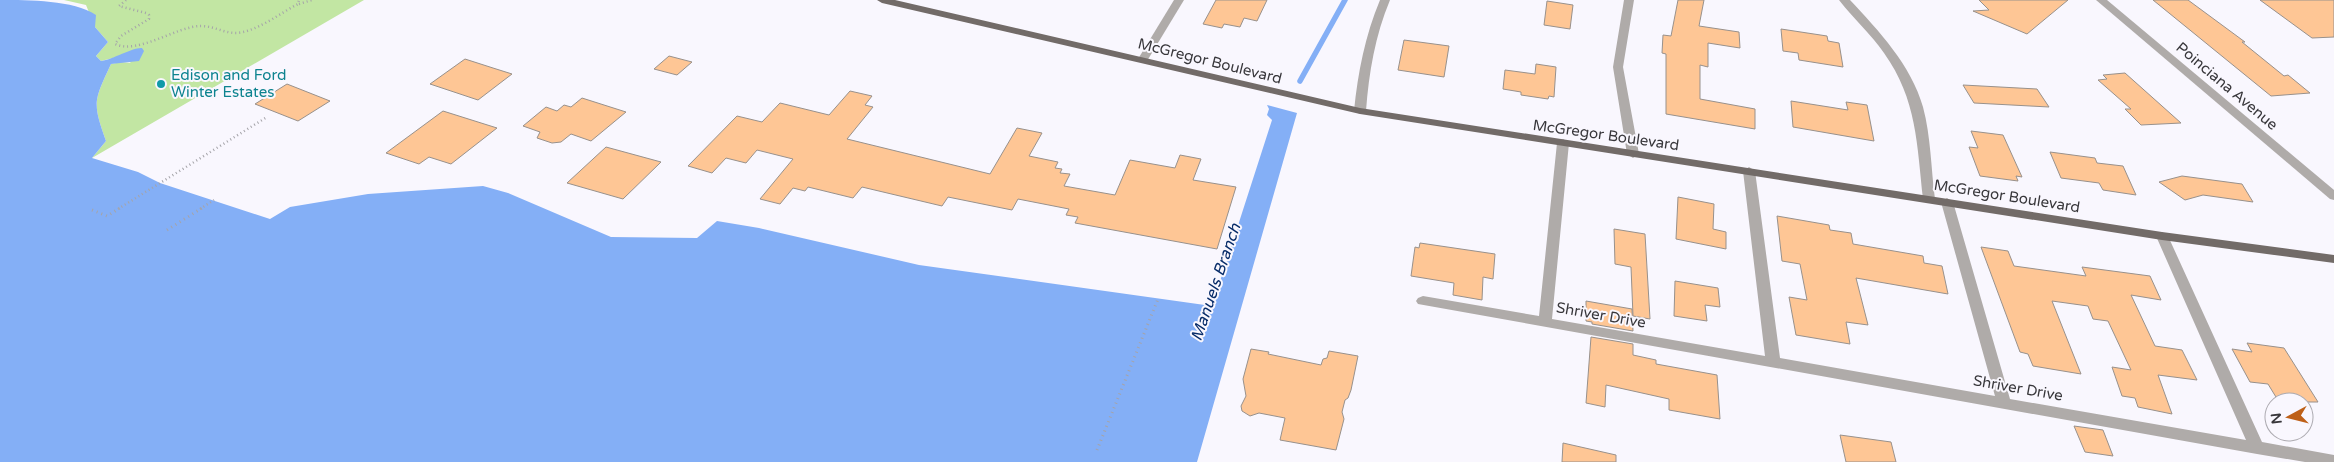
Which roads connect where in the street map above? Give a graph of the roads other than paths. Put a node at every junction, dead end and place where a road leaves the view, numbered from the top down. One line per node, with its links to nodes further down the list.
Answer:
1 (882, 0): 8 (main road, McGregor Boulevard)
2 (1179, 0): 8 (street)
3 (1385, 0): 9 (street)
4 (1629, 0): 11 (street)
5 (1859, 0): 7 (street)
6 (2101, 0): 13 (street, Poinciana Avenue)
7 (1845, 1): 14 (street)
8 (1143, 59): 9 (main road, McGregor Boulevard)
9 (1360, 111): 10 (main road, McGregor Boulevard)
10 (1563, 143): 11 (main road, McGregor Boulevard); 19 (street)
11 (1634, 154): 12 (main road, McGregor Boulevard)
12 (1749, 171): 14 (main road, McGregor Boulevard); 20 (street)
13 (2334, 196)
14 (1929, 199): 15 (main road, McGregor Boulevard)
15 (1947, 202): 16 (main road, McGregor Boulevard); 21 (street)
16 (2162, 236): 17 (main road, McGregor Boulevard); 22 (street)
17 (2334, 259)
18 (1423, 301): 19 (street, Shriver Drive)
19 (1545, 322): 20 (street, Shriver Drive)
20 (1773, 361): 21 (street, Shriver Drive)
21 (2004, 402): 22 (street, Shriver Drive)
22 (2257, 448): 23 (street, Shriver Drive)
23 (2334, 461)

